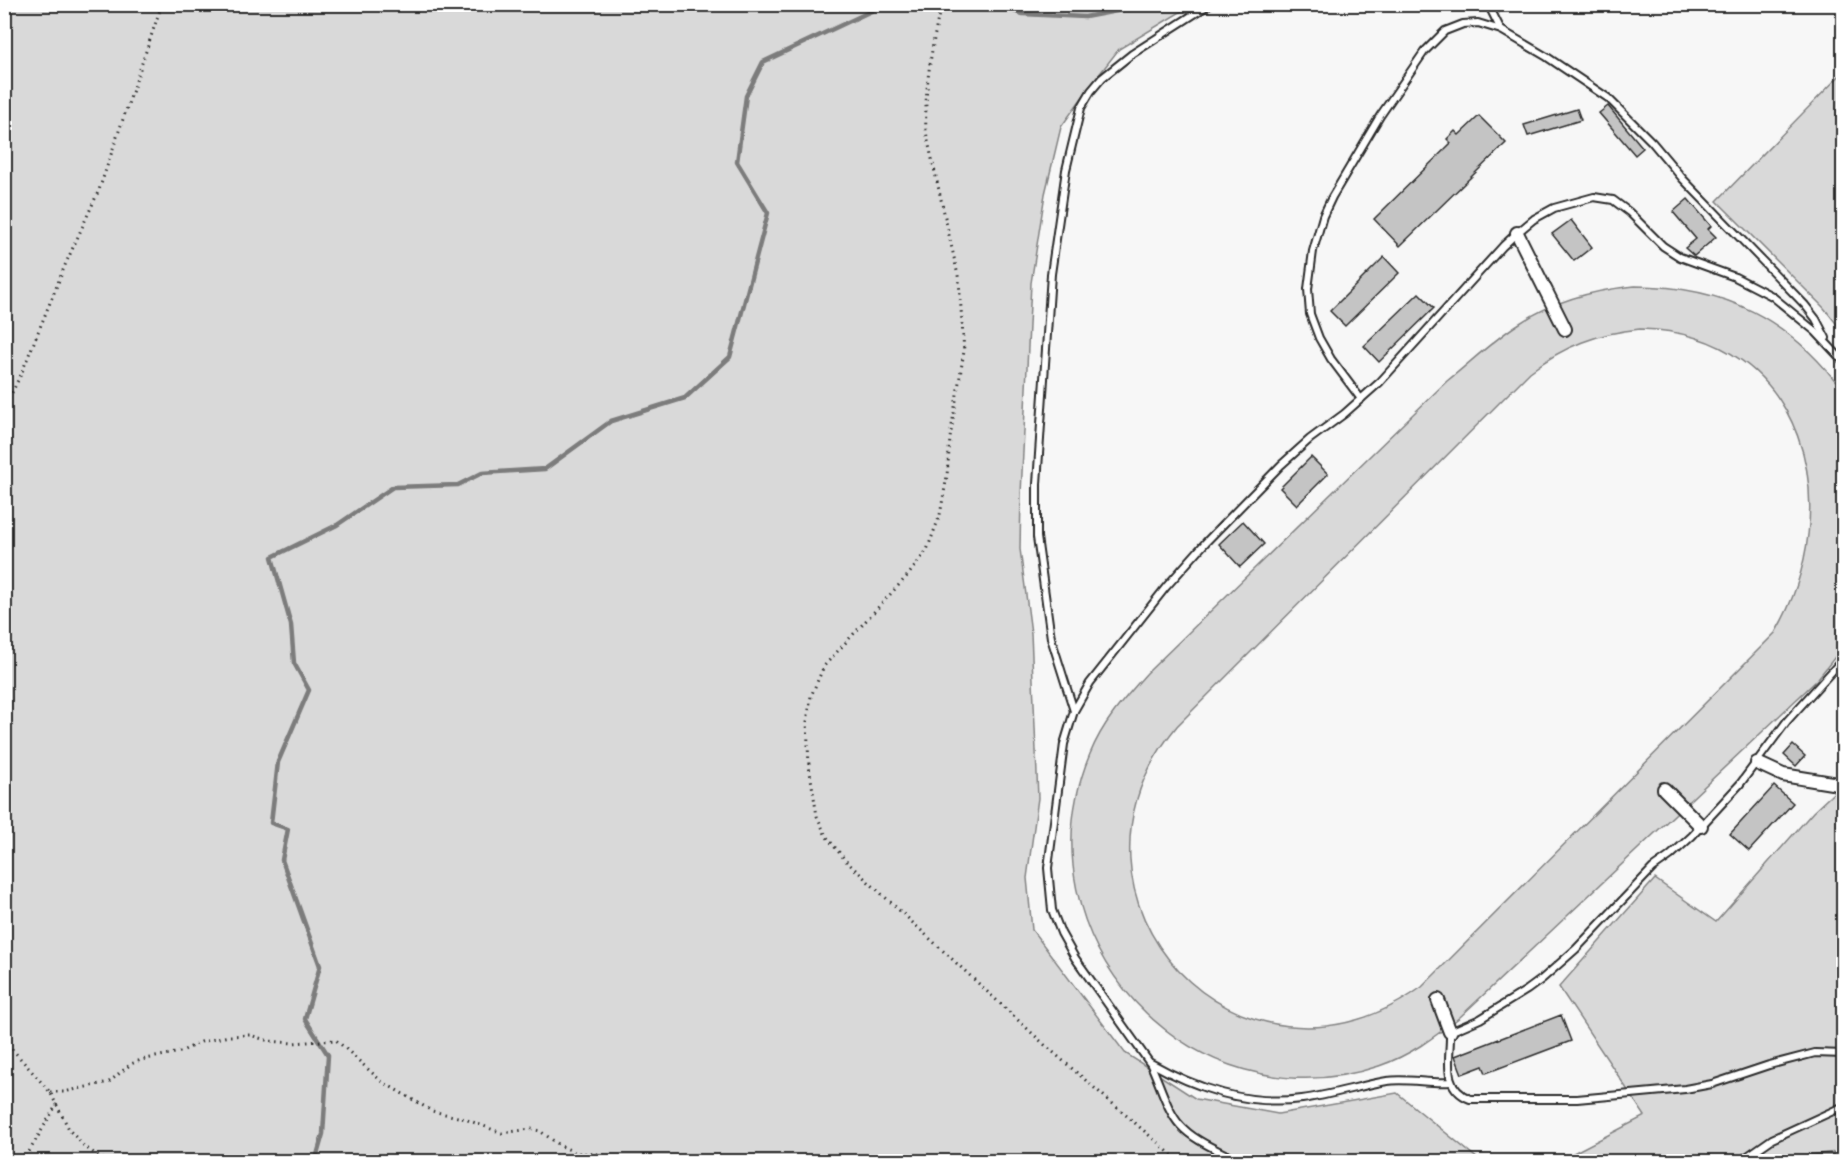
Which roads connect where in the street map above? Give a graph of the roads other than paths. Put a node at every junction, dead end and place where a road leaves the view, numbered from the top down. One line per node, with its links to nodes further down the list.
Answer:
1 (1210, 4): 10 (lane)
2 (1488, 4): 3 (lane)
3 (1501, 30): 6 (lane); 8 (lane)
4 (1517, 233): 5 (street); 6 (lane); 8 (lane)
5 (1565, 329)
6 (1830, 347): 7 (lane)
7 (1844, 362)
8 (1361, 399): 10 (lane)
9 (1844, 658): 11 (lane)
10 (1074, 711): 18 (lane)
11 (1757, 763): 12 (street); 14 (lane)
12 (1844, 785)
13 (1664, 789): 14 (street)
14 (1701, 826): 16 (lane)
15 (1438, 1000): 16 (street)
16 (1450, 1032): 19 (lane)
17 (1844, 1054): 19 (lane)
18 (1149, 1062): 19 (lane); 21 (lane)
19 (1451, 1082)
20 (1844, 1106): 22 (lane)
21 (1240, 1161)
22 (1739, 1161)

